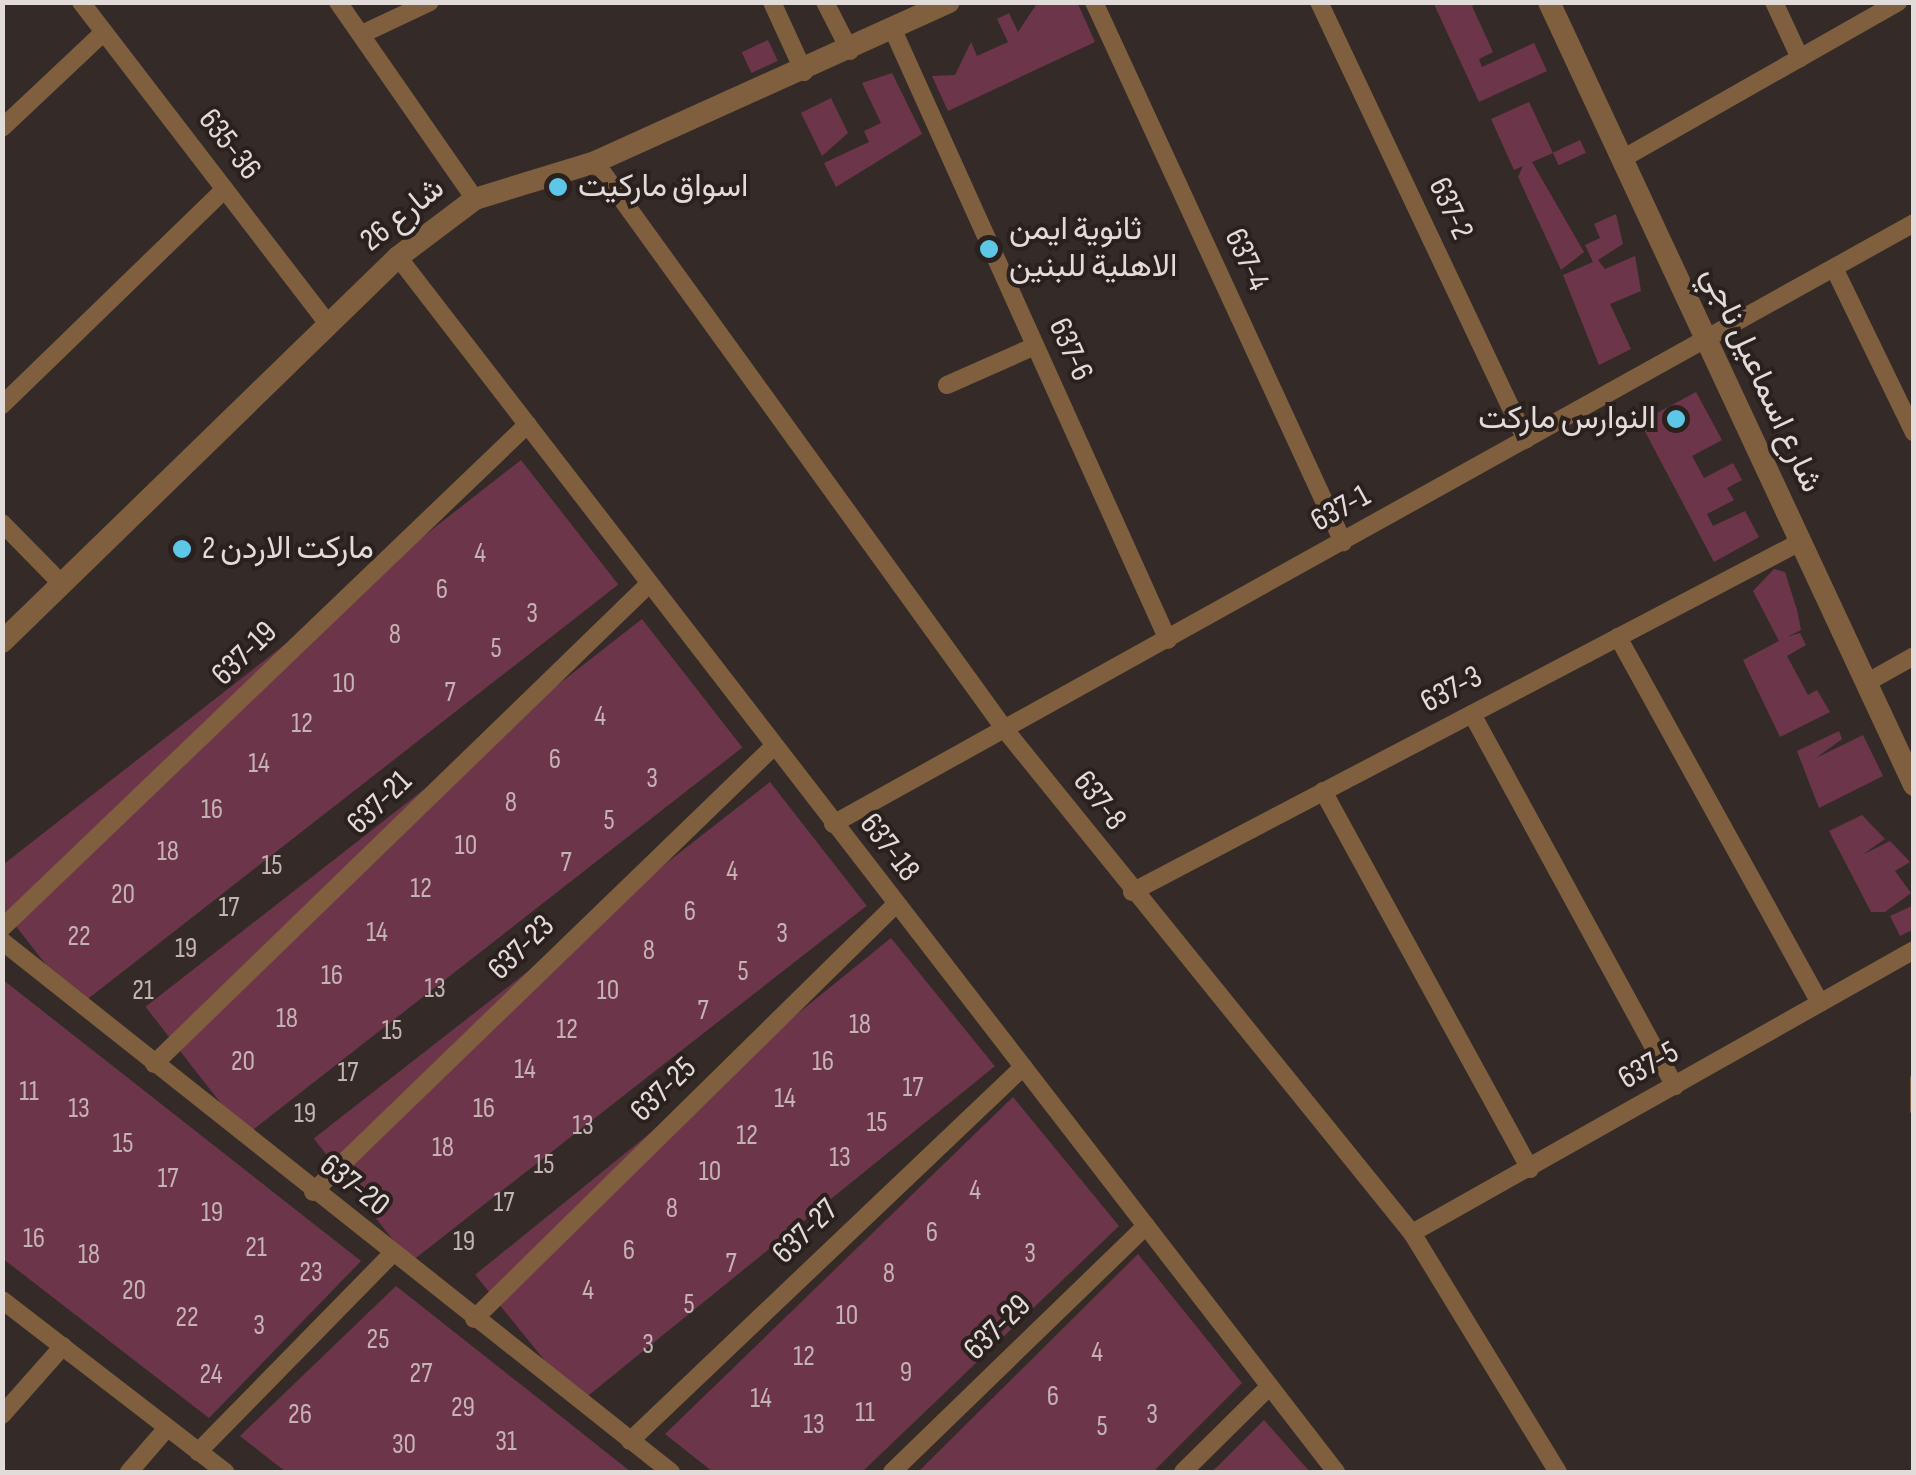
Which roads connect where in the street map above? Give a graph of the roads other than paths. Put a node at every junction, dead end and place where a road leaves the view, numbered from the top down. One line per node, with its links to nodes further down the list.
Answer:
1 (82, 2): 13 (street, 635-36)
2 (338, 2): 14 (street)
3 (430, 2): 14 (street)
4 (772, 2): 17 (street)
5 (825, 2): 15 (street)
6 (950, 2): 12 (street, شارع 26)
7 (1094, 2): 36 (street, 637-4)
8 (1319, 2): 34 (street, 637-2)
9 (1549, 2): 19 (street, شارع اسماعيل ناجي)
10 (1774, 2): 16 (street)
11 (1898, 2): 16 (street)
12 (893, 30): 15 (street, شارع 26); 28 (street, 637-6)
13 (104, 32): 18 (street); 21 (street, 635-36)
14 (362, 34): 22 (street)
15 (850, 50): 17 (street, شارع 26)
16 (1800, 58): 19 (street)
17 (804, 72): 20 (street, شارع 26)
18 (2, 128)
19 (1622, 158): 27 (street, شارع اسماعيل ناجي)
20 (595, 162): 22 (street, شارع 26); 46 (street, 637-8)
21 (225, 189): 26 (street, 635-36); 31 (street)
22 (475, 199): 24 (street, شارع 26)
23 (1914, 223): 25 (street, 637-1)
24 (398, 257): 26 (street, شارع 26); 32 (street, 637-18)
25 (1834, 268): 27 (street, 637-1); 30 (street)
26 (328, 324): 38 (street, شارع 26)
27 (1706, 340): 34 (street, 637-1); 37 (street, شارع اسماعيل ناجي)
28 (1034, 346): 29 (street); 41 (street, 637-6)
29 (947, 385)
30 (1907, 404): 33 (street)
31 (2, 406)
32 (528, 424): 39 (street, 637-18); 53 (street, 637-19)
33 (1914, 433)
34 (1526, 440): 36 (street, 637-1)
35 (2, 522): 38 (street)
36 (1344, 542): 41 (street, 637-1)
37 (1800, 542): 40 (street, 637-3); 44 (street, شارع اسماعيل ناجي)
38 (62, 584): 42 (street, شارع 26)
39 (648, 585): 47 (street, 637-18); 57 (street, 637-21)
40 (1618, 637): 45 (street, 637-3); 56 (street)
41 (1168, 640): 46 (street, 637-1)
42 (2, 642)
43 (1914, 656): 44 (street)
44 (1866, 683): 48 (street, شارع اسماعيل ناجي)
45 (1472, 714): 49 (street, 637-3); 60 (street)
46 (1006, 731): 50 (street, 637-1); 51 (street, 637-8)
47 (773, 747): 50 (street, 637-18); 63 (street, 637-23)
48 (1914, 785)
49 (1323, 792): 51 (street, 637-3); 62 (street)
50 (832, 824): 52 (street, 637-18)
51 (1132, 892): 65 (street, 637-8)
52 (896, 905): 58 (street, 637-18); 68 (street, 637-25)
53 (2, 928)
54 (2, 941): 57 (street, 637-20)
55 (1914, 950): 56 (street, 637-5)
56 (1820, 1004): 60 (street, 637-5)
57 (154, 1064): 63 (street, 637-20)
58 (1023, 1067): 64 (street, 637-18); 73 (street, 637-27)
59 (1914, 1078): 61 (lane)
60 (1675, 1086): 62 (street, 637-5)
61 (1914, 1110)
62 (1530, 1169): 65 (street, 637-5)
63 (313, 1192): 66 (street, 637-20)
64 (1146, 1226): 70 (street, 637-18); 78 (street, 637-29)
65 (1412, 1233): 81 (street, 637-8)
66 (392, 1254): 68 (street, 637-20); 74 (street)
67 (2, 1300): 69 (street)
68 (474, 1318): 73 (street, 637-20)
69 (62, 1346): 71 (street); 72 (street)
70 (1270, 1386): 79 (street); 80 (street, 637-18)
71 (2, 1415)
72 (167, 1428): 74 (street); 75 (street)
73 (630, 1441): 77 (street, 637-20)
74 (198, 1452): 76 (street)
75 (128, 1472)
76 (225, 1472)
77 (672, 1472)
78 (892, 1472)
79 (1182, 1472)
80 (1336, 1472)
81 (1558, 1472)

